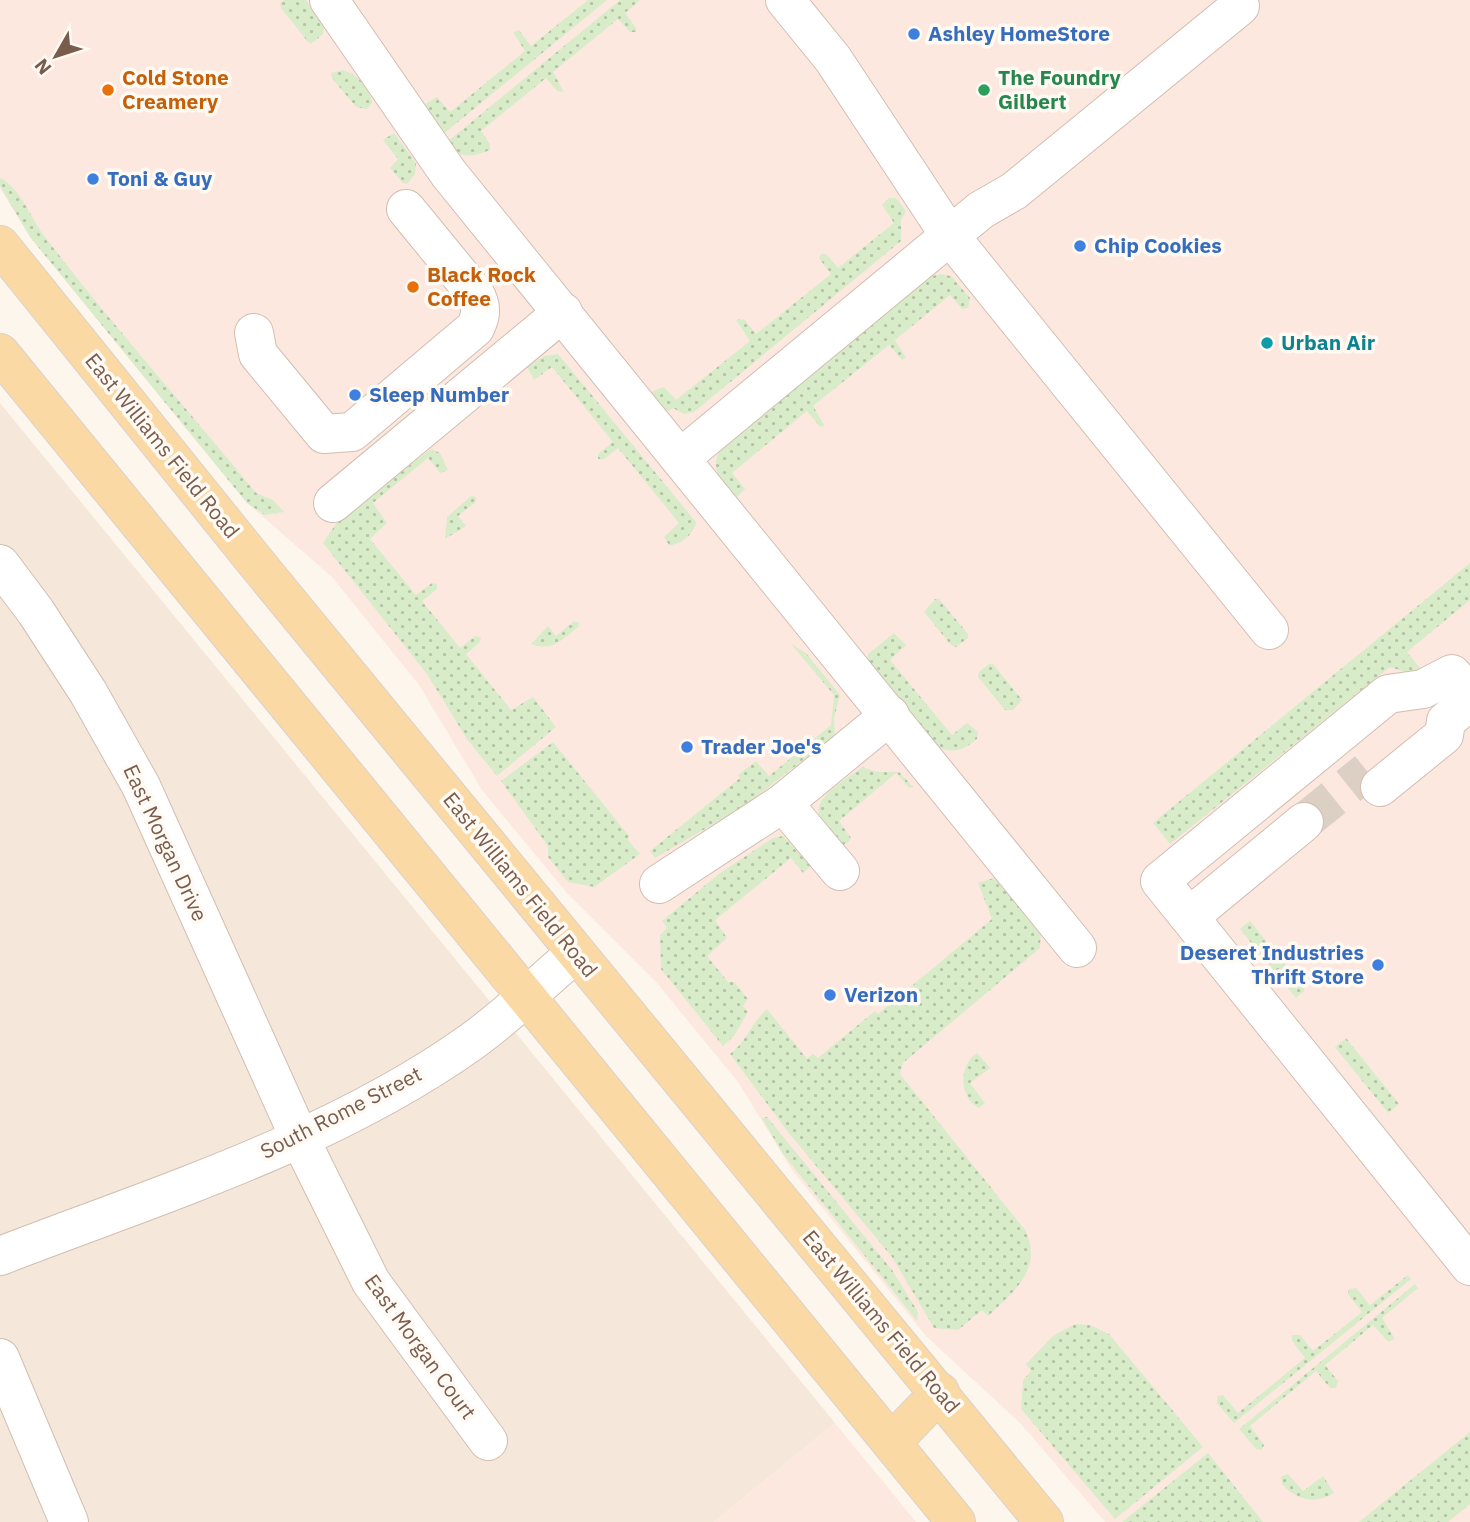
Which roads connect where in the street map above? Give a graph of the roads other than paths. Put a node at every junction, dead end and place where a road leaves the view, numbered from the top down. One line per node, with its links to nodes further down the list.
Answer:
1 (329, 0): 7 (street)
2 (785, 0): 5 (street)
3 (1240, 6): 5 (street)
4 (406, 209): 8 (street)
5 (950, 236): 10 (street); 13 (street)
6 (0, 245): 23 (main road, East Williams Field Road)
7 (564, 312): 10 (street); 11 (street)
8 (254, 333)
9 (0, 353): 24 (main road)
10 (682, 457): 15 (street)
11 (332, 503)
12 (0, 564): 25 (street, East Morgan Drive)
13 (1269, 630)
14 (1462, 706): 16 (street); 21 (street)
15 (890, 715): 17 (street); 22 (street)
16 (1373, 779)
17 (783, 803): 19 (street); 20 (street)
18 (1311, 830): 21 (street)
19 (840, 871)
20 (659, 884)
21 (1195, 925): 27 (street)
22 (1077, 948)
23 (576, 953): 24 (street, South Rome Street); 29 (main road, East Williams Field Road)
24 (526, 995): 25 (street, South Rome Street); 31 (main road)
25 (300, 1139): 26 (street, South Rome Street); 30 (street, East Morgan Court)
26 (0, 1256)
27 (1470, 1266)
28 (0, 1357): 32 (street)
29 (940, 1392): 31 (main road); 34 (main road, East Williams Field Road)
30 (488, 1441)
31 (892, 1441): 33 (main road)
32 (69, 1522)
33 (956, 1522)
34 (1044, 1522)

